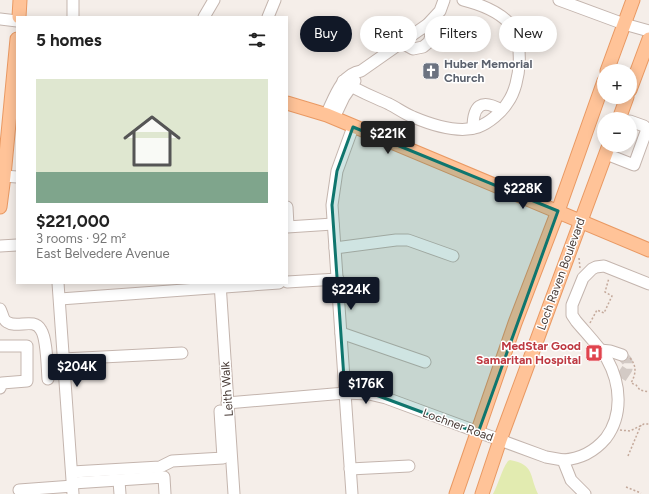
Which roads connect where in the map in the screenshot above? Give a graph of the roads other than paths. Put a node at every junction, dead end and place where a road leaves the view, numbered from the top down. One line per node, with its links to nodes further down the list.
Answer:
1 (20, 0): 10 (main road)
2 (73, 0): 11 (street)
3 (214, 0): 12 (street)
4 (275, 0): 13 (street)
5 (444, 0): 14 (street)
6 (463, 0): 30 (street)
7 (559, 0): 9 (street)
8 (633, 0): 17 (main road)
9 (574, 3): 17 (street)
10 (19, 16)
11 (73, 16)
12 (205, 16)
13 (268, 16)
14 (436, 16)
15 (0, 19): 16 (street)
16 (16, 20)
17 (624, 24): 19 (street); 24 (main road)
18 (425, 26): 20 (street)
19 (649, 31)
20 (417, 32)
21 (649, 39): 25 (main road)
22 (16, 50): 28 (main road)
23 (389, 52): 26 (street)
24 (610, 64)
25 (637, 71)
26 (347, 84): 31 (street); 34 (street)
27 (597, 101): 39 (main road, Loch Raven Boulevard)
28 (9, 103): 37 (main road)
29 (288, 103): 31 (main road)
30 (501, 110): 34 (street); 34 (street)
31 (330, 117): 33 (main road)
32 (637, 124): 36 (street)
33 (353, 127): 39 (main road); 41 (street)
34 (473, 128)
35 (607, 152): 40 (main road, Loch Raven Boulevard)
36 (613, 152)
37 (7, 170): 38 (main road)
38 (0, 207)
39 (558, 211): 40 (main road); 67 (main road, Loch Raven Boulevard)
40 (580, 221): 46 (main road); 68 (main road, Loch Raven Boulevard)
41 (333, 224): 42 (street); 45 (street)
42 (288, 226)
43 (16, 245): 44 (street)
44 (0, 246)
45 (335, 248): 47 (street); 48 (street)
46 (649, 250)
47 (453, 256)
48 (338, 279): 49 (street); 56 (street)
49 (288, 282)
50 (58, 284): 54 (street)
51 (250, 284): 53 (street)
52 (641, 284): 58 (street)
53 (220, 285): 54 (street); 66 (street, Leith Walk)
54 (60, 299): 61 (street)
55 (0, 309): 63 (street)
56 (341, 333): 62 (street); 65 (street)
57 (0, 346): 64 (street)
58 (600, 350): 60 (street); 69 (street)
59 (182, 353): 61 (street)
60 (622, 355)
61 (63, 359): 73 (street)
62 (425, 362)
63 (48, 379)
64 (0, 388)
65 (345, 393): 66 (street, Lochner Road); 67 (street, Lochner Road); 71 (street)
66 (224, 407): 73 (street); 77 (street, Leith Walk)
67 (478, 433): 68 (street, Lochner Road); 79 (main road, Loch Raven Boulevard)
68 (500, 440): 69 (street, Lochner Road); 80 (main road, Loch Raven Boulevard)
69 (563, 460): 81 (street)
70 (410, 466): 71 (street)
71 (350, 469): 78 (street)
72 (119, 481): 73 (street); 75 (street); 76 (street)
73 (73, 484): 74 (street)
74 (19, 490)
75 (120, 494)
76 (165, 494)
77 (234, 494)
78 (352, 494)
79 (456, 494)
80 (482, 494)
81 (585, 494)

